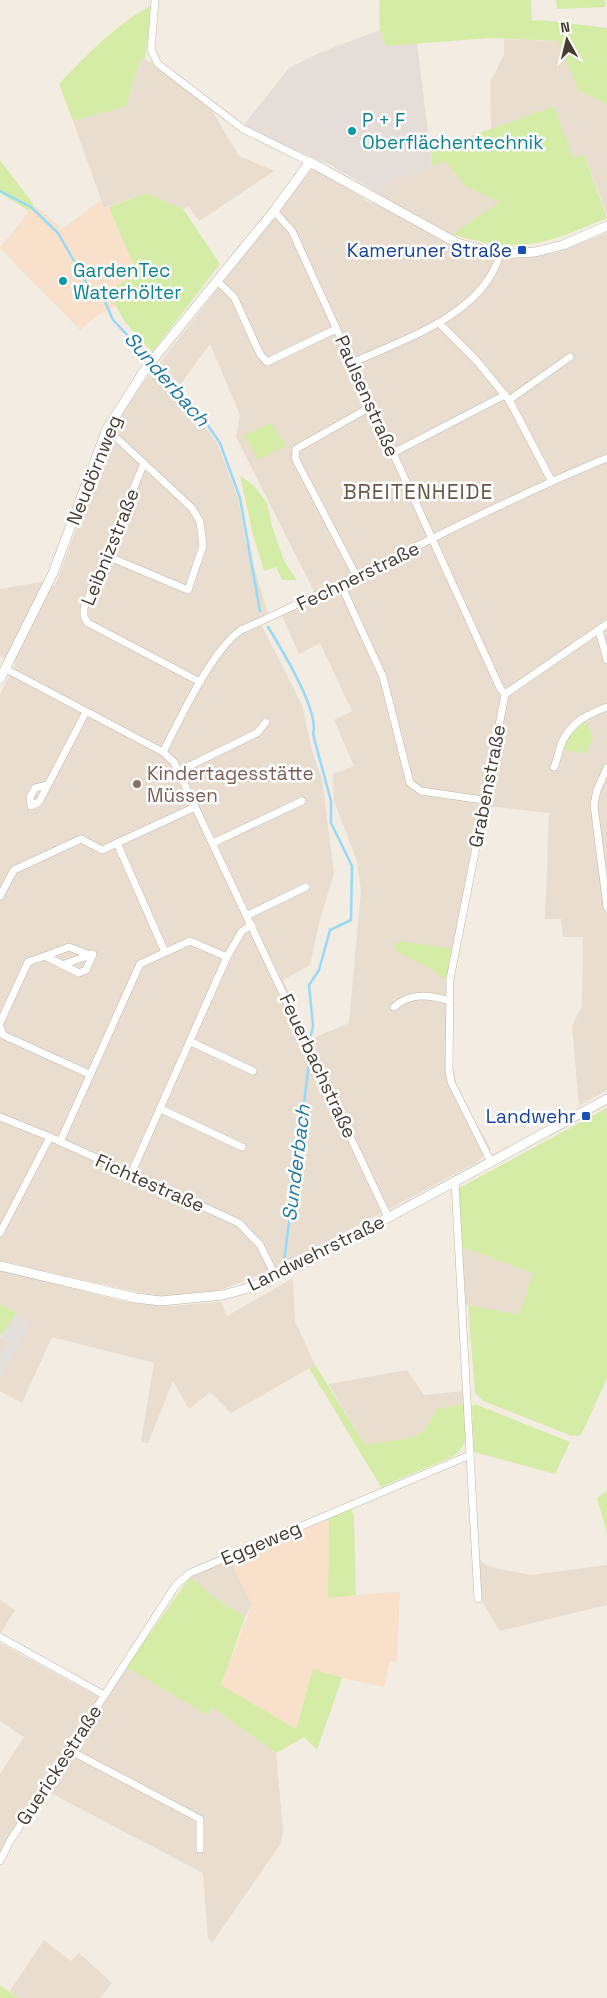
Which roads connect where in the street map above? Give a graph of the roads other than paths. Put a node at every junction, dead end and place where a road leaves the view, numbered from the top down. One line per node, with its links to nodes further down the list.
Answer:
1 (155, 0): 2 (street)
2 (310, 162): 3 (street, Neudörnweg); 5 (street)
3 (274, 211): 6 (street, Neudörnweg); 8 (street, Paulsenstraße)
4 (607, 226): 5 (street)
5 (500, 254): 7 (street)
6 (217, 282): 8 (street); 13 (street, Neudörnweg)
7 (439, 323): 10 (street); 11 (street)
8 (336, 329): 10 (street, Paulsenstraße)
9 (570, 357): 11 (street)
10 (352, 363): 12 (street, Paulsenstraße)
11 (507, 397): 14 (street); 17 (street)
12 (372, 406): 14 (street, Paulsenstraße); 20 (street)
13 (107, 429): 16 (street); 25 (street, Neudörnweg)
14 (393, 453): 18 (street, Paulsenstraße)
15 (607, 458): 17 (street, Fechnerstraße)
16 (144, 463): 19 (street, Leibnizstraße); 19 (street)
17 (551, 480): 18 (street, Fechnerstraße)
18 (432, 540): 20 (street, Fechnerstraße); 28 (street, Paulsenstraße)
19 (106, 556): 27 (street, Leibnizstraße)
20 (357, 577): 21 (street, Fechnerstraße)
21 (341, 586): 27 (street, Fechnerstraße); 37 (street)
22 (607, 624): 23 (street)
23 (599, 630): 24 (street); 28 (street)
24 (607, 660)
25 (6, 669): 26 (street, Neudörnweg); 30 (street, Feuerbachstraße)
26 (0, 679)
27 (200, 682): 32 (street, Fechnerstraße)
28 (506, 694): 37 (street, Grabenstraße)
29 (607, 707): 33 (street)
30 (86, 712): 32 (street, Feuerbachstraße); 36 (street)
31 (266, 722): 35 (street)
32 (163, 752): 35 (street, Feuerbachstraße)
33 (554, 767)
34 (607, 768): 44 (street)
35 (179, 771): 39 (street, Feuerbachstraße)
36 (48, 785)
37 (482, 800): 54 (street, Grabenstraße)
38 (302, 801): 41 (street)
39 (195, 807): 40 (street); 41 (street, Feuerbachstraße)
40 (117, 843): 43 (street); 48 (street)
41 (213, 843): 45 (street, Feuerbachstraße)
42 (306, 887): 45 (street)
43 (0, 896)
44 (607, 907)
45 (248, 915): 46 (street, Feuerbachstraße)
46 (252, 925): 51 (street); 70 (street, Feuerbachstraße)
47 (65, 949): 49 (street); 50 (street); 52 (street)
48 (165, 952): 51 (street); 60 (street)
49 (92, 955): 52 (street); 53 (street)
50 (45, 956): 53 (street); 56 (street)
51 (227, 957): 58 (street)
52 (70, 962): 53 (street)
53 (62, 965)
54 (450, 1000): 55 (street); 67 (street, Grabenstraße)
55 (394, 1007)
56 (0, 1024): 57 (street)
57 (2, 1036): 60 (street)
58 (191, 1042): 59 (street); 62 (street)
59 (253, 1071)
60 (90, 1074): 65 (street)
61 (607, 1099): 67 (street, Landwehrstraße)
62 (161, 1110): 66 (street); 68 (street)
63 (0, 1117): 64 (street, Fichtestraße)
64 (50, 1137): 65 (street, Fichtestraße); 71 (street)
65 (60, 1142): 68 (street, Fichtestraße)
66 (242, 1147)
67 (491, 1162): 69 (street, Landwehrstraße)
68 (131, 1174): 73 (street, Fichtestraße)
69 (454, 1183): 70 (street, Landwehrstraße); 74 (street)
70 (388, 1217): 73 (street, Landwehrstraße)
71 (0, 1233)
72 (0, 1266): 73 (street, Landwehrstraße)
73 (276, 1277)
74 (470, 1454): 75 (street); 77 (street, Eggeweg)
75 (478, 1600)
76 (0, 1638): 77 (street)
77 (104, 1695): 78 (street, Guerickestraße)
78 (69, 1750): 79 (street); 80 (street, Guerickestraße)
79 (200, 1849)
80 (0, 1861)

